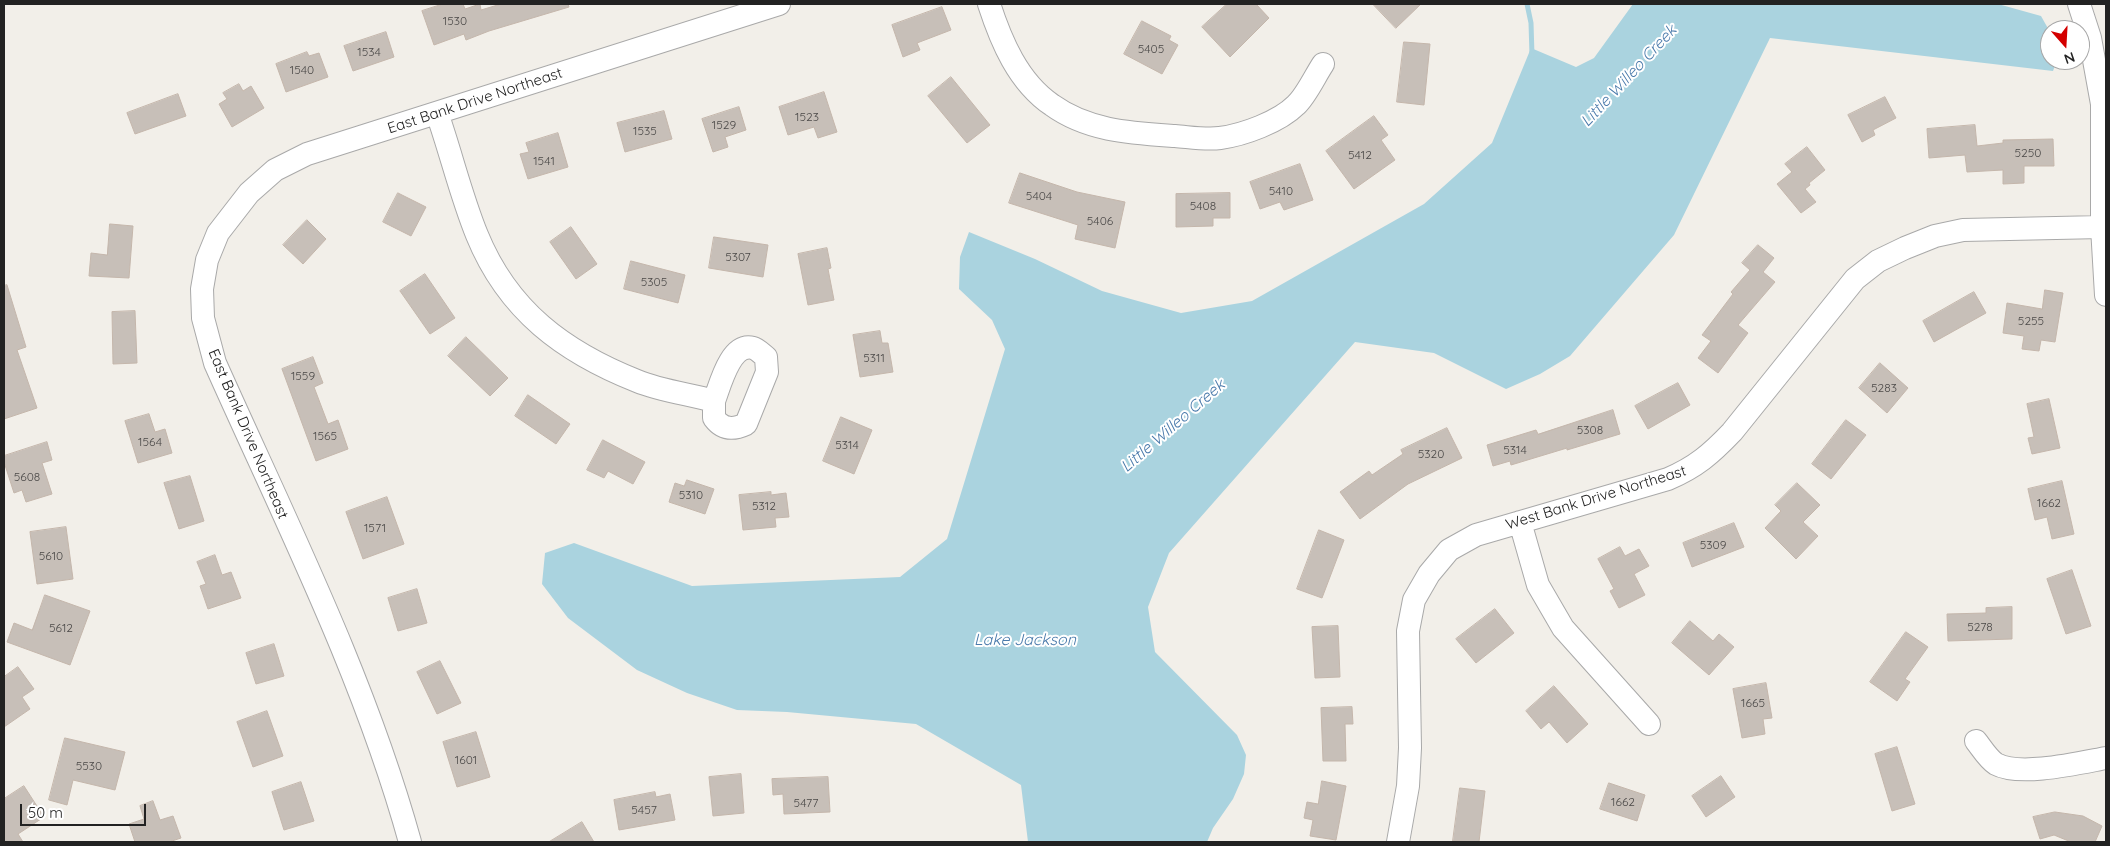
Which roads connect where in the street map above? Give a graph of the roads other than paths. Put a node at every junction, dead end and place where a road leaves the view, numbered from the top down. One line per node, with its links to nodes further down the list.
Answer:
1 (779, 4): 6 (street, East Bank Drive Northeast)
2 (989, 4): 4 (street)
3 (2079, 4): 5 (street)
4 (1323, 64)
5 (2104, 104): 7 (street)
6 (437, 113): 9 (street); 14 (street, East Bank Drive Northeast)
7 (2102, 227): 8 (street); 10 (street, West Bank Drive Northeast)
8 (2106, 295)
9 (714, 401)
10 (1520, 522): 11 (street); 15 (street, West Bank Drive Northeast)
11 (1649, 724)
12 (1976, 741): 13 (street)
13 (2106, 758)
14 (410, 842)
15 (1398, 842)

